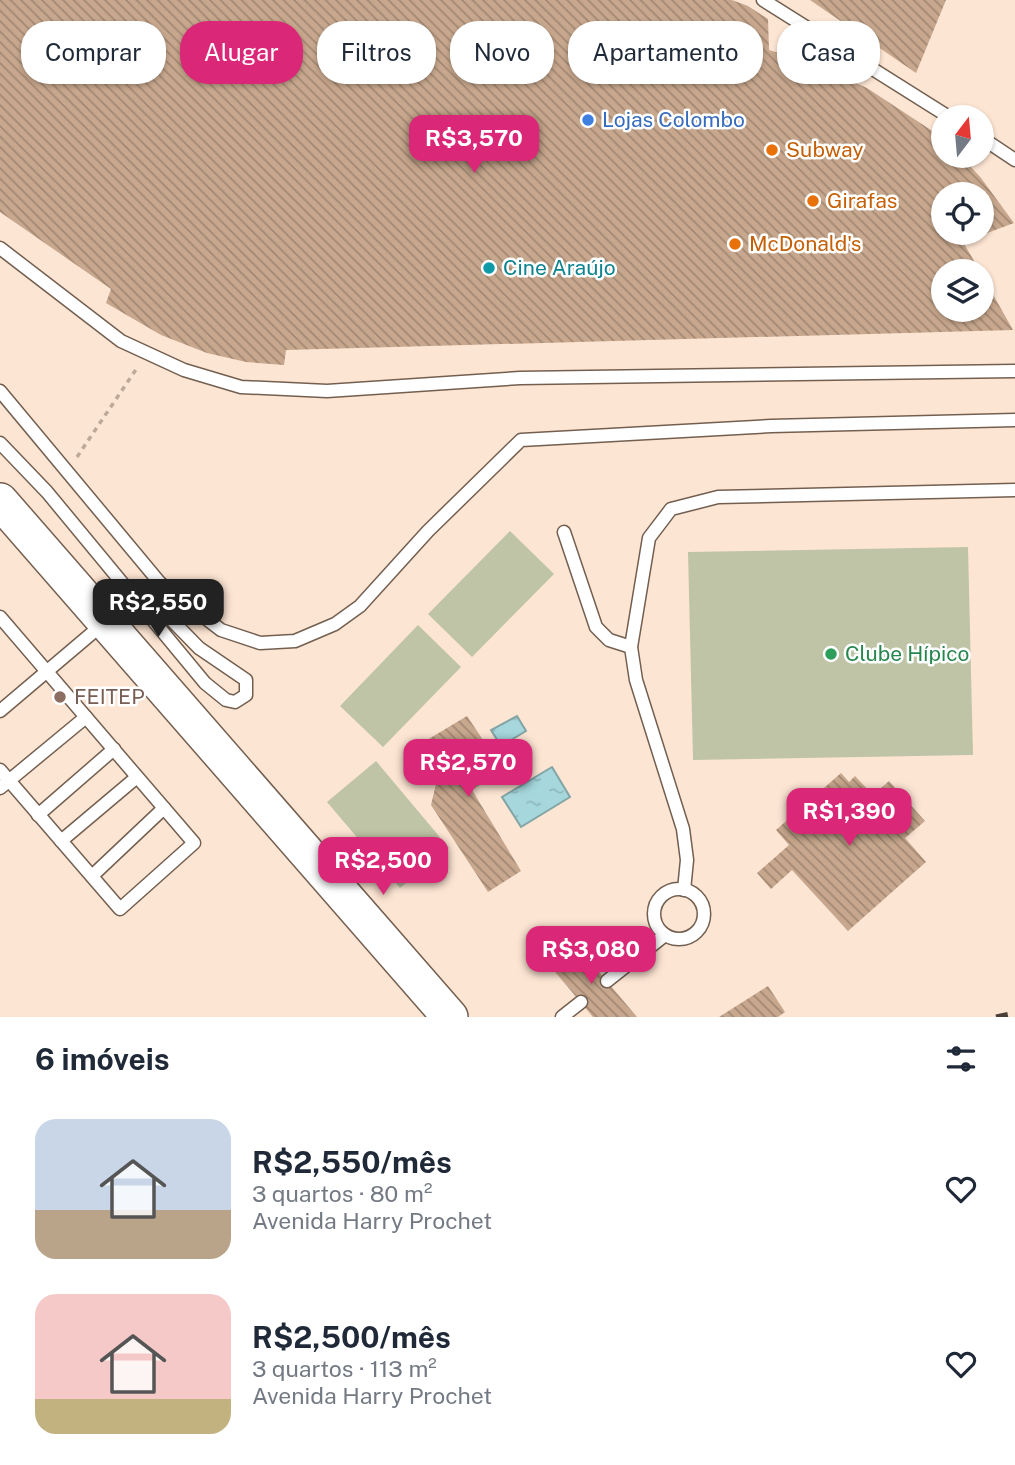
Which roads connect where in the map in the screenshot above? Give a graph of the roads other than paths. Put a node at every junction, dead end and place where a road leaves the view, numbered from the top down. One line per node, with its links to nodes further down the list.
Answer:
1 (763, 0): 2 (lane)
2 (931, 106)
3 (994, 146): 4 (lane)
4 (1015, 160)
5 (0, 248): 6 (lane)
6 (1015, 370)
7 (0, 391): 13 (lane)
8 (1015, 420): 13 (lane)
9 (0, 443): 13 (lane)
10 (1015, 490): 17 (lane)
11 (0, 501): 15 (street)
12 (564, 532): 17 (lane)
13 (160, 583)
14 (0, 617): 16 (lane)
15 (105, 621): 18 (lane); 33 (street)
16 (4, 631): 18 (lane)
17 (631, 647): 29 (lane)
18 (47, 672): 19 (lane); 20 (lane)
19 (0, 711)
20 (86, 716): 21 (lane); 24 (lane)
21 (114, 749): 23 (lane); 26 (lane)
22 (0, 770): 24 (lane)
23 (137, 776): 25 (lane); 27 (lane)
24 (5, 784): 26 (lane)
25 (164, 808): 28 (lane); 28 (lane)
26 (38, 814): 27 (lane)
27 (61, 841): 28 (lane)
28 (92, 876)
29 (684, 890): 30 (lane); 30 (lane)
30 (665, 935): 31 (lane)
31 (607, 981)
32 (581, 1002): 34 (lane)
33 (450, 1017)
34 (562, 1017)

